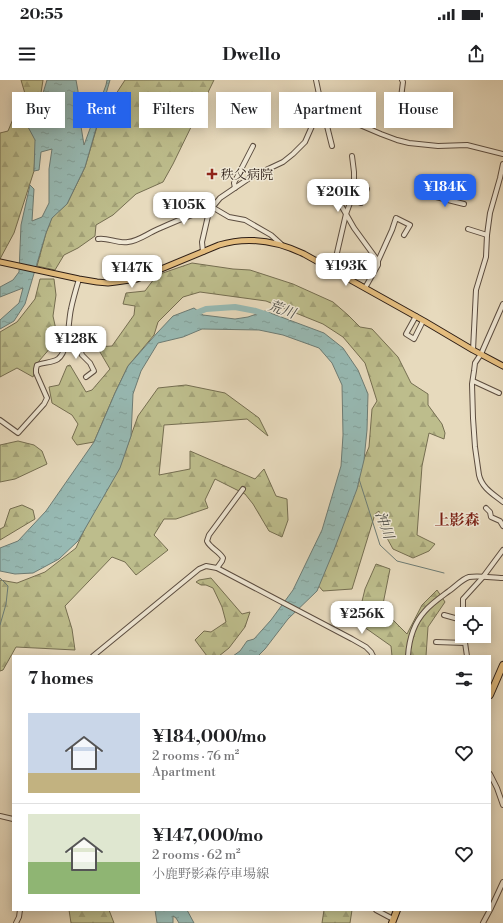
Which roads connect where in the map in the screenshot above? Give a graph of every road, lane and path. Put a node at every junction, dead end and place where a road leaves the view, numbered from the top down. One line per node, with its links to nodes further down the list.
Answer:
1 (316, 80): 3 (street)
2 (402, 80): 4 (street)
3 (319, 92)
4 (402, 92)
5 (312, 128): 16 (street)
6 (327, 128): 9 (street)
7 (367, 128): 10 (street)
8 (253, 146): 16 (street)
9 (332, 146)
10 (503, 154)
11 (352, 156): 14 (street)
12 (503, 164): 25 (street)
13 (320, 183): 22 (street)
14 (354, 183): 19 (street); 19 (street)
15 (431, 187): 18 (street)
16 (235, 188): 21 (street)
17 (429, 197): 18 (street)
18 (436, 197): 20 (street)
19 (351, 199): 22 (street)
20 (464, 204)
21 (211, 208): 26 (street); 27 (street); 28 (street)
22 (346, 214): 29 (street); 31 (street)
23 (468, 229): 25 (street)
24 (404, 235): 29 (street)
25 (487, 235): 38 (street)
26 (98, 239)
27 (281, 244): 28 (main road); 31 (main road)
28 (203, 252): 32 (main road)
29 (378, 261): 33 (street)
30 (0, 262): 32 (main road)
31 (333, 270): 33 (main road)
32 (79, 279): 37 (street)
33 (366, 288): 35 (main road)
34 (503, 304): 39 (street)
35 (416, 316): 36 (main road); 36 (street)
36 (424, 321): 38 (main road)
37 (67, 341): 41 (street); 44 (street)
38 (473, 350): 39 (main road)
39 (481, 354): 40 (main road); 42 (street)
40 (503, 366)
41 (86, 377)
42 (473, 381): 43 (street); 46 (street)
43 (499, 393)
44 (1, 421)
45 (243, 489): 50 (street)
46 (503, 502)
47 (486, 508): 48 (street)
48 (503, 526)
49 (503, 550): 51 (street)
50 (217, 568): 59 (street); 60 (street)
51 (483, 577): 52 (street); 53 (street); 61 (street)
52 (503, 578)
53 (463, 607)
54 (444, 616): 55 (street)
55 (455, 618)
56 (436, 642): 57 (street)
57 (455, 643)
58 (465, 643): 62 (street)
59 (94, 655)
60 (372, 655)
61 (408, 655)
62 (467, 655)
63 (503, 665): 64 (highway)
64 (491, 693)
65 (491, 776): 66 (street)
66 (503, 805)
67 (0, 816): 68 (street)
68 (12, 819)
69 (503, 884): 70 (street)
70 (491, 908)
71 (20, 911): 76 (street)
72 (377, 911): 75 (street)
73 (397, 911): 75 (highway)
74 (489, 911): 77 (street)
75 (392, 921)
76 (16, 923)
77 (483, 923)

